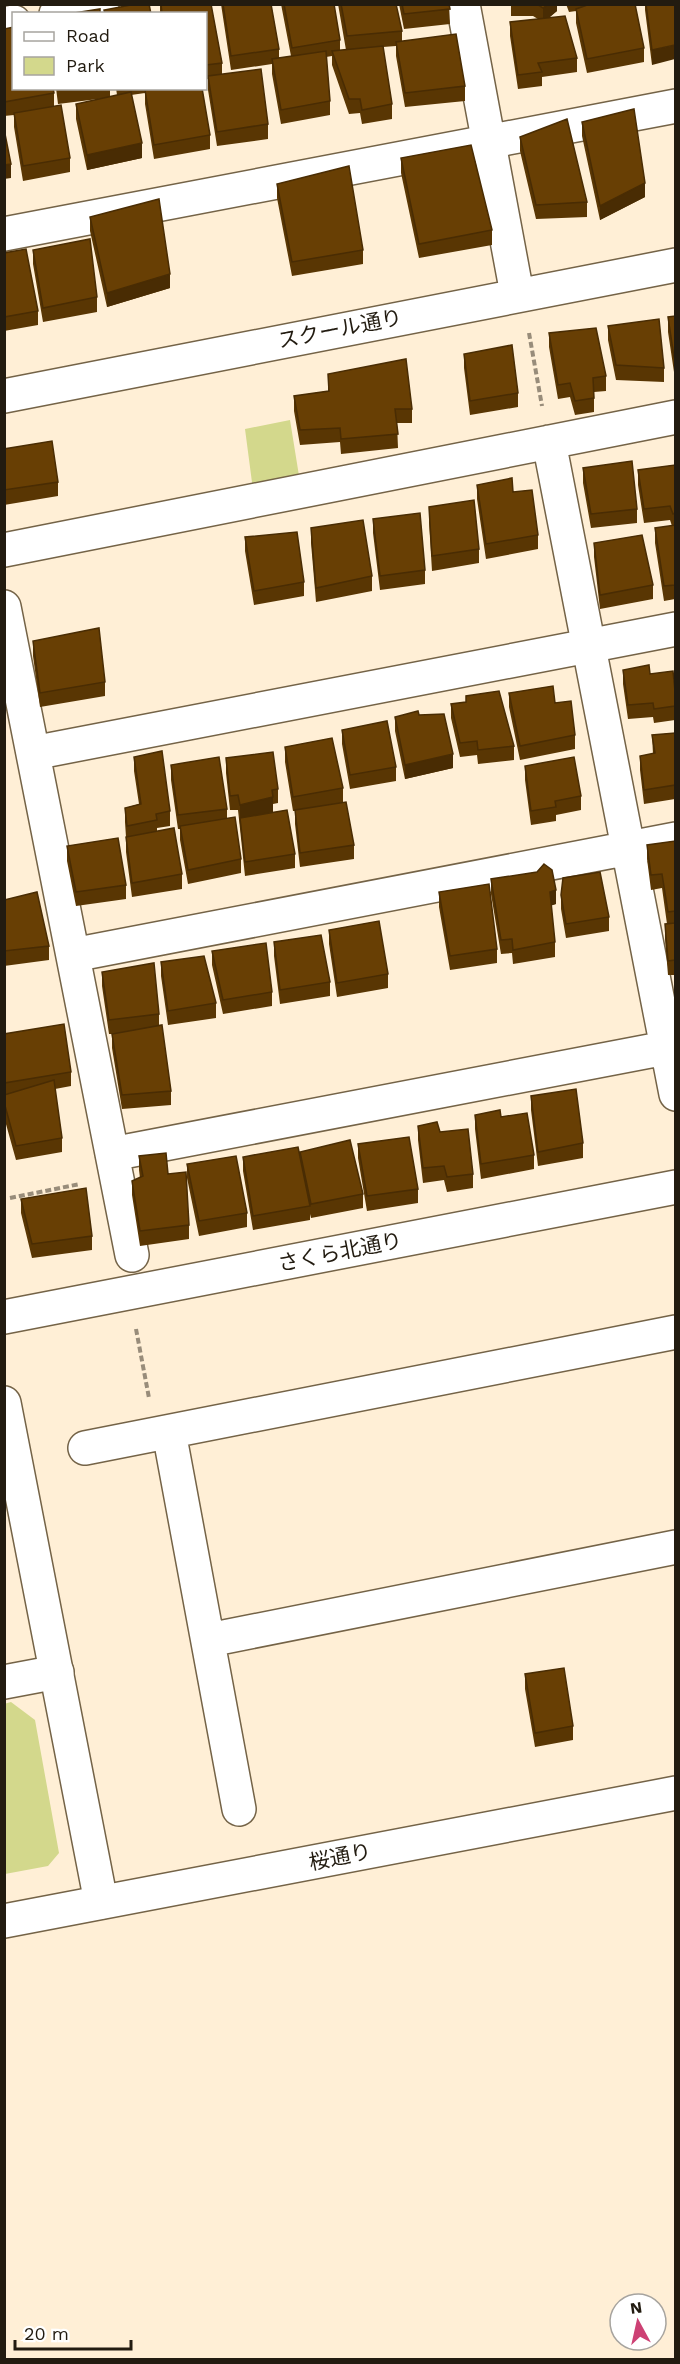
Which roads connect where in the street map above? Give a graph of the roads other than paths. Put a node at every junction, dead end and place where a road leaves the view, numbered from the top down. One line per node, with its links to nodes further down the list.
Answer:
1 (102, 4): 3 (street)
2 (463, 4): 5 (street)
3 (65, 12)
4 (675, 106): 5 (street)
5 (489, 142): 6 (street); 8 (street)
6 (4, 234)
7 (675, 265): 8 (street, スクール通り)
8 (518, 294): 9 (street, スクール通り)
9 (4, 396)
10 (675, 417): 11 (street)
11 (549, 442): 12 (street); 15 (street)
12 (4, 550)
13 (4, 607): 16 (street)
14 (675, 629): 15 (street)
15 (588, 646): 16 (street); 18 (street)
16 (33, 753): 19 (street)
17 (675, 839): 18 (street)
18 (628, 848): 19 (street); 20 (street)
19 (73, 955): 22 (street)
20 (671, 1047): 21 (street); 22 (street)
21 (675, 1094)
22 (114, 1166): 24 (street)
23 (675, 1187): 25 (street, さくら北通り)
24 (132, 1255)
25 (4, 1317)
26 (675, 1332): 28 (street)
27 (4, 1403): 32 (street)
28 (163, 1433): 29 (street); 31 (street)
29 (85, 1448)
30 (675, 1547): 31 (street)
31 (208, 1640): 35 (street)
32 (57, 1672): 33 (street); 36 (street)
33 (4, 1682)
34 (675, 1793): 36 (street, 桜通り)
35 (239, 1809)
36 (101, 1902): 37 (street, 桜通り)
37 (4, 1921)

